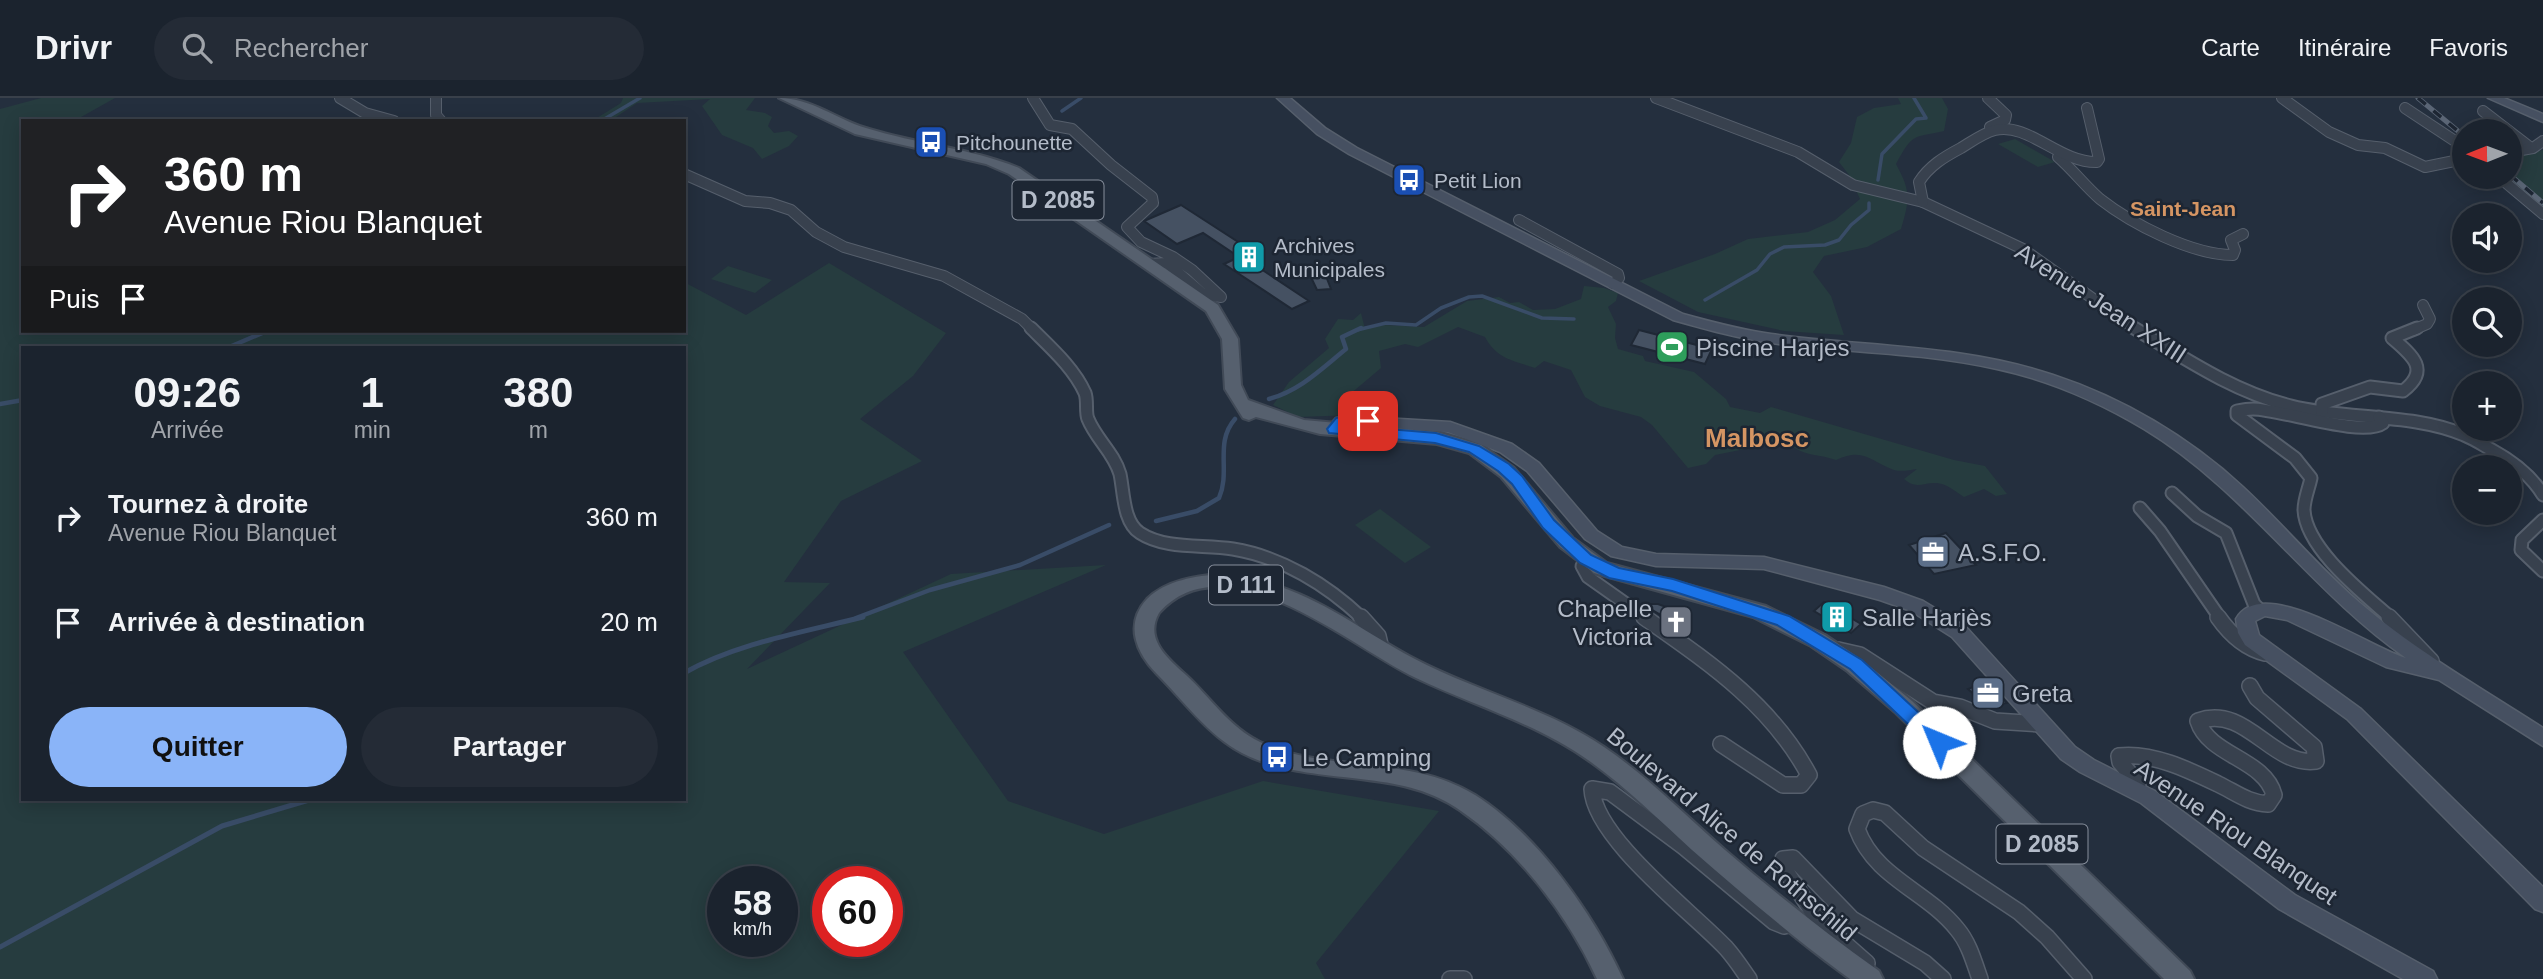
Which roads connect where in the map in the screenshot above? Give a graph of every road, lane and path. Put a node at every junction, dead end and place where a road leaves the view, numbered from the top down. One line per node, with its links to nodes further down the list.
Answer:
1 (340, 98): 14 (street)
2 (436, 98): 15 (street)
3 (786, 98): 29 (main road, D 2085)
4 (1033, 98): 29 (street)
5 (1283, 98): 30 (street)
6 (1656, 98): 25 (street, Avenue Jean XXIII)
7 (1988, 98): 21 (street)
8 (2283, 98): 22 (street)
9 (2494, 98): 13 (street)
10 (2405, 107): 16 (street)
11 (2087, 108): 19 (street)
12 (2483, 111): 18 (street)
13 (2543, 118)
14 (387, 119)
15 (439, 119)
16 (2452, 139)
17 (2543, 141): 18 (street)
18 (2531, 148): 20 (street)
19 (2051, 149): 21 (street); 28 (street)
20 (2522, 150)
21 (1943, 157): 25 (street)
22 (2452, 161)
23 (686, 175): 44 (street)
24 (2513, 189): 26 (street)
25 (1923, 202): 33 (street, Avenue Jean XXIII)
26 (2543, 214)
27 (1519, 220): 30 (street)
28 (2243, 234)
29 (1148, 264): 32 (main road, D 2085)
30 (1613, 284): 47 (street)
31 (2423, 305): 33 (street)
32 (1242, 404): 35 (main road, D 2085); 35 (main road)
33 (2322, 412): 34 (street, Avenue Jean XXIII)
34 (2379, 417): 37 (street, Avenue Jean XXIII); 47 (street)
35 (1330, 434): 40 (main road, D 2085); 42 (main road, D 2085); 49 (street, Avenue Riou Blanquet)
36 (2172, 493): 43 (street)
37 (2543, 495)
38 (2140, 508): 46 (street)
39 (2543, 520): 41 (street)
40 (1582, 566): 42 (main road, D 2085); 51 (street)
41 (2543, 570)
42 (1709, 596): 45 (main road, D 2085)
43 (2260, 610): 46 (street); 47 (street)
44 (1381, 649): 54 (main road, Boulevard Alice de Rothschild / D 111); 59 (main road, Boulevard Alice de Rothschild / D 111)
45 (1834, 649): 49 (street); 56 (main road, D 2085)
46 (2269, 653): 53 (street)
47 (2435, 670): 50 (street)
48 (2250, 687): 52 (street)
49 (2041, 724): 52 (street, Avenue Riou Blanquet)
50 (2543, 738)
51 (1721, 744)
52 (2137, 791): 64 (street, Avenue Riou Blanquet)
53 (2543, 902)
54 (1794, 924): 55 (main road, Boulevard Alice de Rothschild / D 111); 60 (street)
55 (1867, 977): 61 (street)
56 (2174, 977)
57 (1450, 979): 58 (street)
58 (1464, 979)
59 (1610, 979)
60 (1749, 979)
61 (1943, 979)
62 (1980, 979): 63 (street)
63 (2084, 979)
64 (2425, 979)

